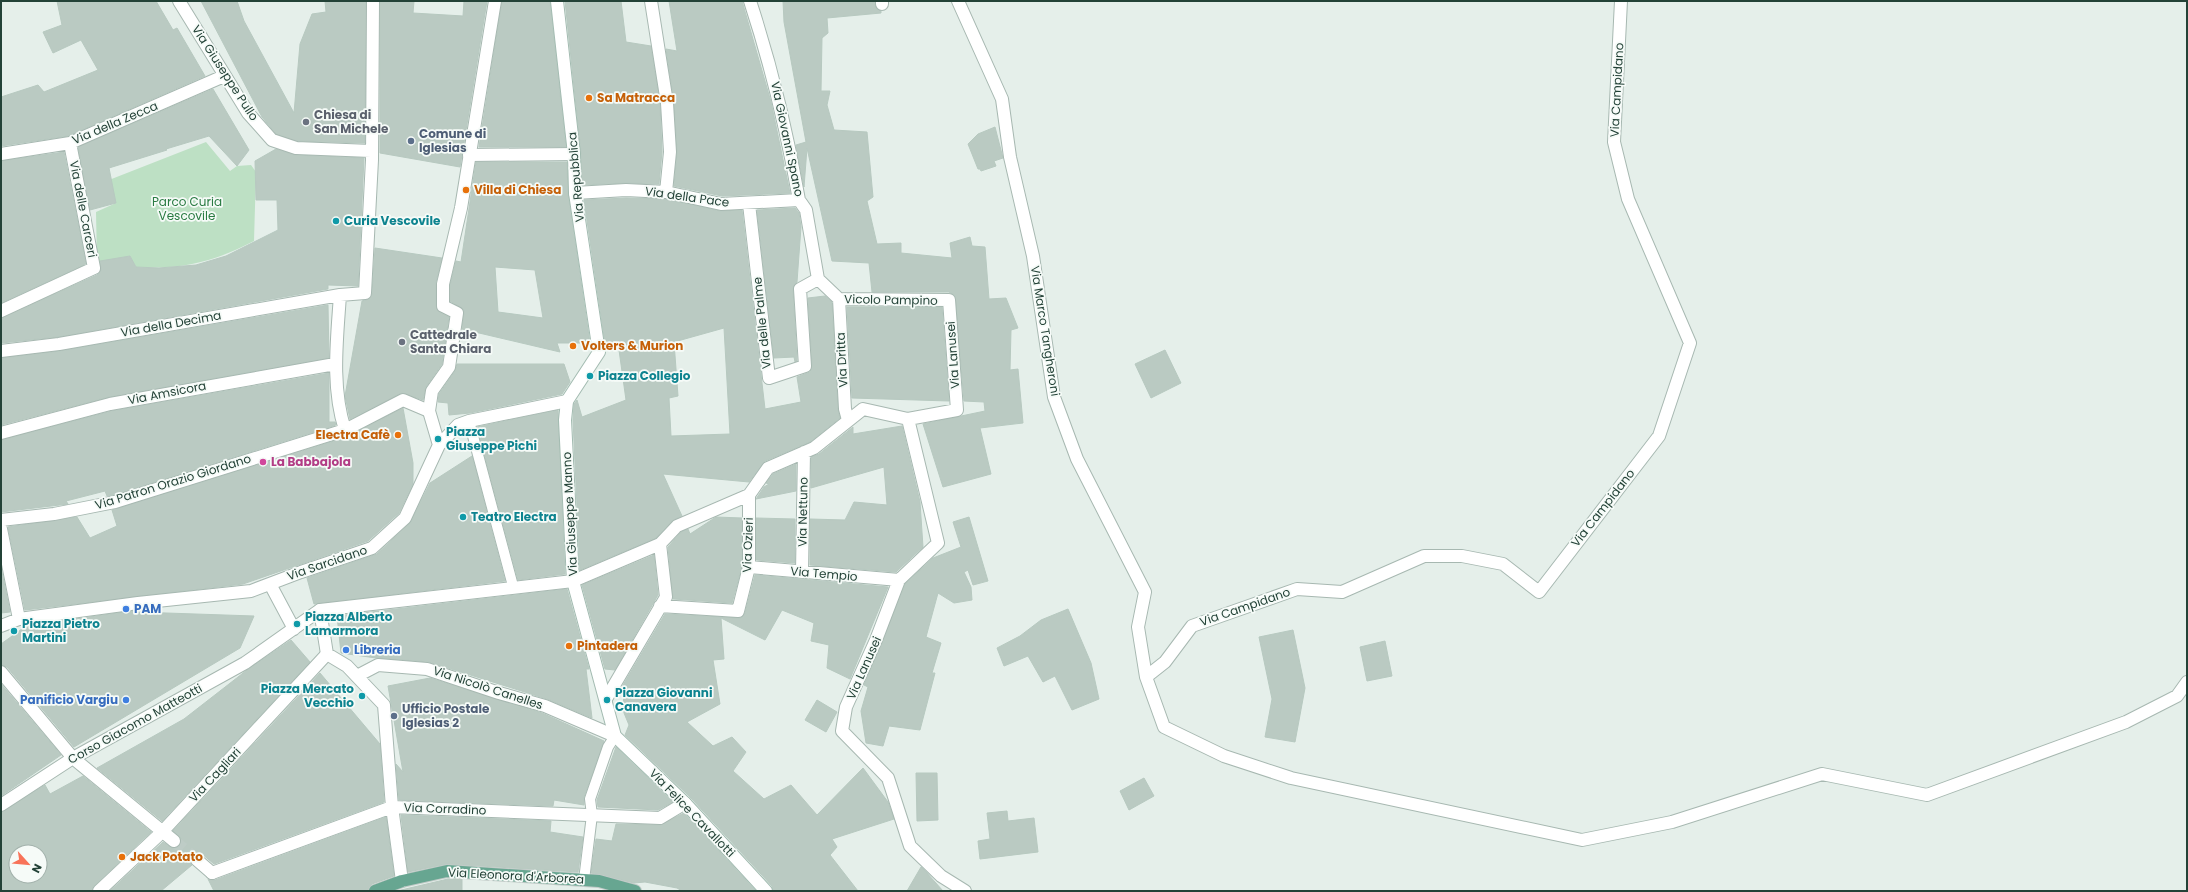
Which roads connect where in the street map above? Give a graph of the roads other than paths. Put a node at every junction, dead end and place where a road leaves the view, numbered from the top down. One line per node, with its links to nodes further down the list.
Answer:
1 (179, 1): 9 (street, Via Giuseppe Pullo)
2 (374, 1): 14 (street)
3 (495, 1): 13 (street)
4 (557, 1): 12 (street, Via Repubblica)
5 (651, 1): 15 (street)
6 (750, 1): 17 (street, Via Giovanni Spano)
7 (958, 1): 54 (street, Via Marco Tangheroni)
8 (1622, 1): 54 (street, Via Campidano)
9 (224, 76): 10 (street, Via della Zecca); 14 (street, Via Giuseppe Pullo)
10 (70, 143): 11 (street, Via della Zecca); 23 (street, Via delle Carceri)
11 (1, 154)
12 (574, 154): 13 (street); 16 (street, Via Repubblica)
13 (469, 155): 27 (street)
14 (371, 156): 20 (street, Via della Decima)
15 (666, 192): 16 (street, Via della Pace); 18 (street, Via della Pace)
16 (575, 193): 26 (street, Via Repubblica)
17 (799, 200): 18 (street, Via della Pace); 19 (street, Via Giovanni Spano)
18 (749, 204): 19 (street, Via delle Palme)
19 (818, 279): 21 (street, Vicolo Pampino)
20 (340, 295): 24 (street, Via della Decima); 25 (street)
21 (838, 299): 22 (street, Vicolo Pampino); 29 (street, Via Dritta)
22 (949, 300): 28 (street, Via Lanusei)
23 (1, 311)
24 (1, 351)
25 (335, 364): 31 (street); 32 (street, Via Amsicora)
26 (567, 401): 30 (street); 43 (street, Via Giuseppe Manno)
27 (429, 411): 31 (street, Via Patron Orazio Giordano); 33 (street)
28 (908, 419): 29 (street); 42 (street, Via Lanusei)
29 (848, 420): 34 (street)
30 (464, 423): 33 (street); 45 (lane)
31 (345, 430): 36 (street, Via Patron Orazio Giordano)
32 (1, 433)
33 (439, 445): 44 (street, Via Sarcidano)
34 (804, 452): 35 (street); 41 (street, Via Nettuno)
35 (749, 495): 38 (street); 40 (street, Via Ozieri)
36 (1, 520)
37 (1, 529): 39 (street)
38 (660, 544): 43 (street); 46 (street)
39 (5, 568): 48 (street)
40 (749, 568): 41 (street, Via Tempio); 46 (street, Via Ozieri)
41 (802, 572): 42 (street, Via Tempio)
42 (899, 580): 72 (street, Via Lanusei)
43 (573, 581): 45 (street); 56 (street, Via Giuseppe Manno)
44 (270, 584): 48 (street, Via Sarcidano); 50 (street)
45 (513, 586): 47 (street)
46 (660, 606): 56 (street)
47 (320, 610): 50 (street); 51 (street)
48 (19, 614): 49 (street)
49 (1, 626)
50 (294, 628): 58 (street, Corso Giacomo Matteotti)
51 (327, 654): 53 (street); 63 (street, Via Cagliari)
52 (1, 672): 58 (street)
53 (357, 676): 57 (street, Via Nicolò Canelles); 61 (street)
54 (1146, 677): 55 (street, Via Marco Tangheroni)
55 (2187, 682)
56 (606, 699): 57 (street)
57 (615, 736): 59 (street, Via Felice Cavallotti); 62 (lane)
58 (73, 758): 60 (street, Corso Giacomo Matteotti); 63 (street)
59 (685, 803): 62 (street, Via Corradino); 71 (street, Via Felice Cavallotti)
60 (1, 805)
61 (392, 806): 62 (street, Via Corradino); 65 (street, Via Corradino); 67 (street)
62 (592, 815): 66 (lane)
63 (162, 832): 64 (street); 68 (street, Via Cagliari)
64 (174, 841)
65 (197, 860)
66 (584, 880): 67 (main road, Via Eleonora d'Arborea); 70 (main road, Via Eleonora d'Arborea)
67 (402, 881): 69 (main road, Via Eleonora d'Arborea)
68 (100, 891)
69 (375, 891)
70 (635, 891)
71 (766, 891)
72 (965, 891)

